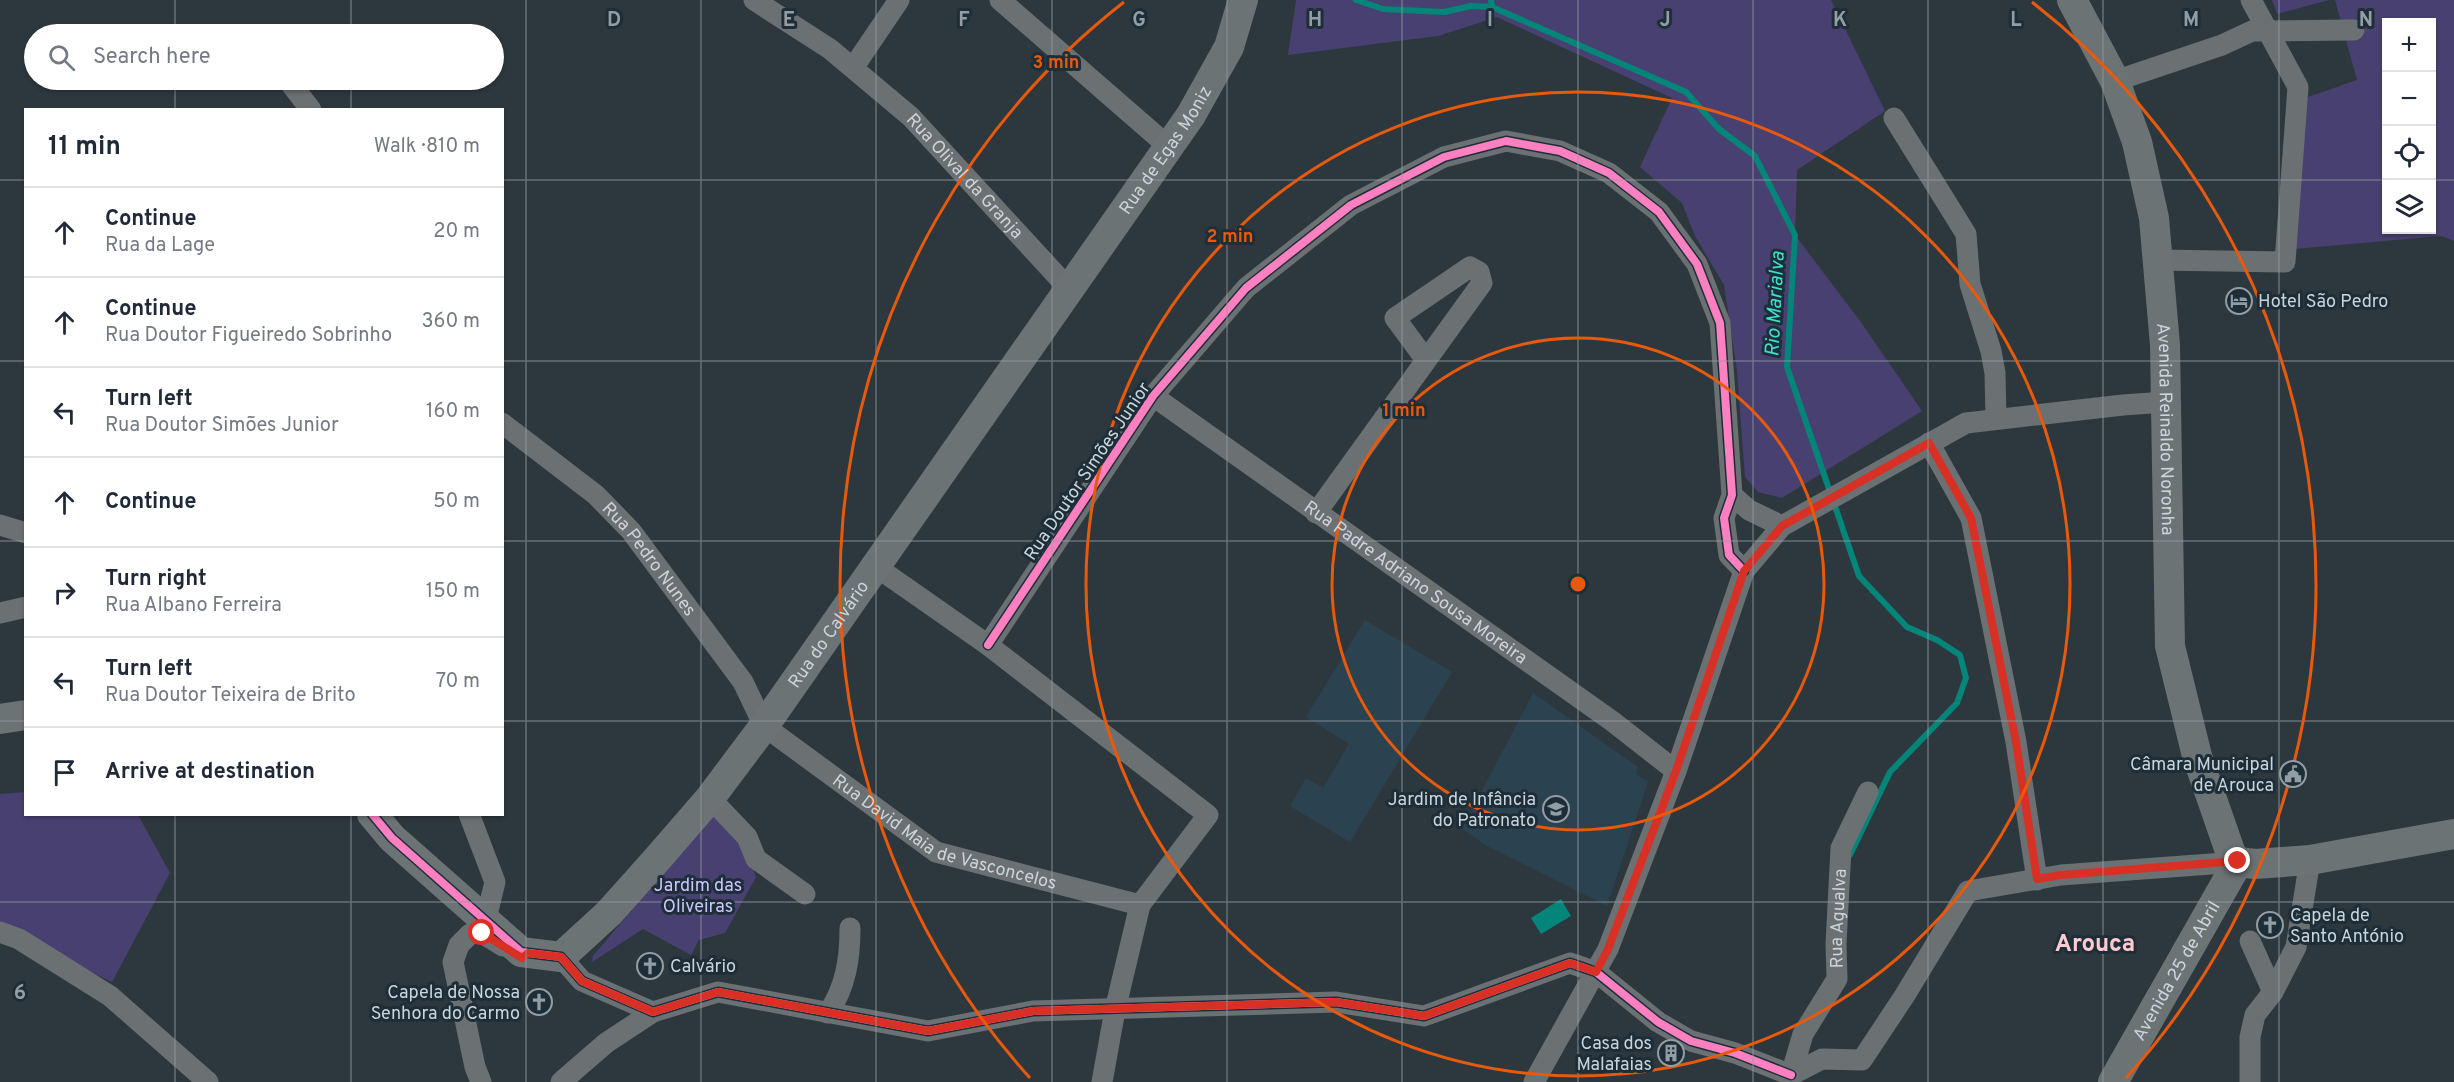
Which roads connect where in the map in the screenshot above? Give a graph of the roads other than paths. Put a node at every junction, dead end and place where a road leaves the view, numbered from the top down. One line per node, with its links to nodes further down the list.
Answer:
1 (754, 0): 9 (street, Rua Olival da Granja)
2 (899, 0): 9 (street)
3 (1000, 0): 14 (street)
4 (1243, 0): 14 (street, Rua de Egas Moniz)
5 (2072, 0): 10 (street, Avenida Reinaldo Noronha)
6 (2251, 0): 8 (street)
7 (2354, 30): 8 (street)
8 (2270, 32): 10 (street); 15 (street)
9 (853, 68): 16 (street, Rua Olival da Granja)
10 (2115, 81): 15 (street, Avenida Reinaldo Noronha)
11 (296, 90): 12 (street)
12 (309, 108)
13 (1894, 118): 20 (street)
14 (1169, 147): 16 (street, Rua de Egas Moniz)
15 (2158, 260): 19 (street, Avenida Reinaldo Noronha)
16 (1070, 290): 28 (street, Rua do Calvário)
17 (1426, 360): 24 (street)
18 (1153, 396): 23 (street, Rua Doutor Simões Junior); 24 (street, Rua Padre Adriano Sousa Moreira); 32 (street, Rua Doutor Simões Junior)
19 (2165, 402): 20 (street); 43 (street, Avenida Reinaldo Noronha)
20 (1996, 419): 22 (street)
21 (504, 425): 35 (street, Rua Pedro Nunes)
22 (1929, 443): 26 (street); 44 (street)
23 (1732, 495): 26 (street); 29 (street, Rua Doutor Simões Junior)
24 (1316, 513): 36 (street, Rua Padre Adriano Sousa Moreira)
25 (0, 525): 27 (street)
26 (1782, 526): 29 (street)
27 (24, 532)
28 (875, 567): 32 (street); 35 (street, Rua do Calvário)
29 (1744, 571): 36 (street)
30 (24, 607): 31 (street)
31 (0, 613)
32 (988, 645): 46 (street)
33 (24, 715): 34 (street)
34 (0, 719)
35 (764, 726): 38 (street, Rua do Calvário); 46 (street, Rua David Maia de Vasconcelos)
36 (1676, 771): 53 (street)
37 (1868, 792): 58 (street, Rua Agualva)
38 (710, 798): 45 (street); 52 (street, Rua do Calvário)
39 (374, 816): 47 (street)
40 (470, 816): 47 (street)
41 (2454, 834): 42 (street)
42 (2310, 860): 43 (street); 54 (street)
43 (2238, 861): 44 (street); 64 (street, Avenida 25 de Abril)
44 (2037, 879): 58 (street)
45 (805, 894)
46 (1140, 905): 55 (street)
47 (485, 923): 51 (street)
48 (850, 928): 57 (street)
49 (0, 932): 59 (street)
50 (2250, 940): 54 (street)
51 (528, 953): 52 (street); 60 (street)
52 (561, 957): 56 (street)
53 (1596, 972): 55 (street); 58 (street); 63 (street)
54 (2273, 992): 65 (street)
55 (1115, 1010): 57 (street); 62 (street)
56 (653, 1012): 57 (street); 61 (street)
57 (828, 1013)
58 (1793, 1078)
59 (208, 1082)
60 (481, 1082)
61 (561, 1082)
62 (1102, 1082)
63 (1534, 1082)
64 (2113, 1082)
65 (2250, 1082)

